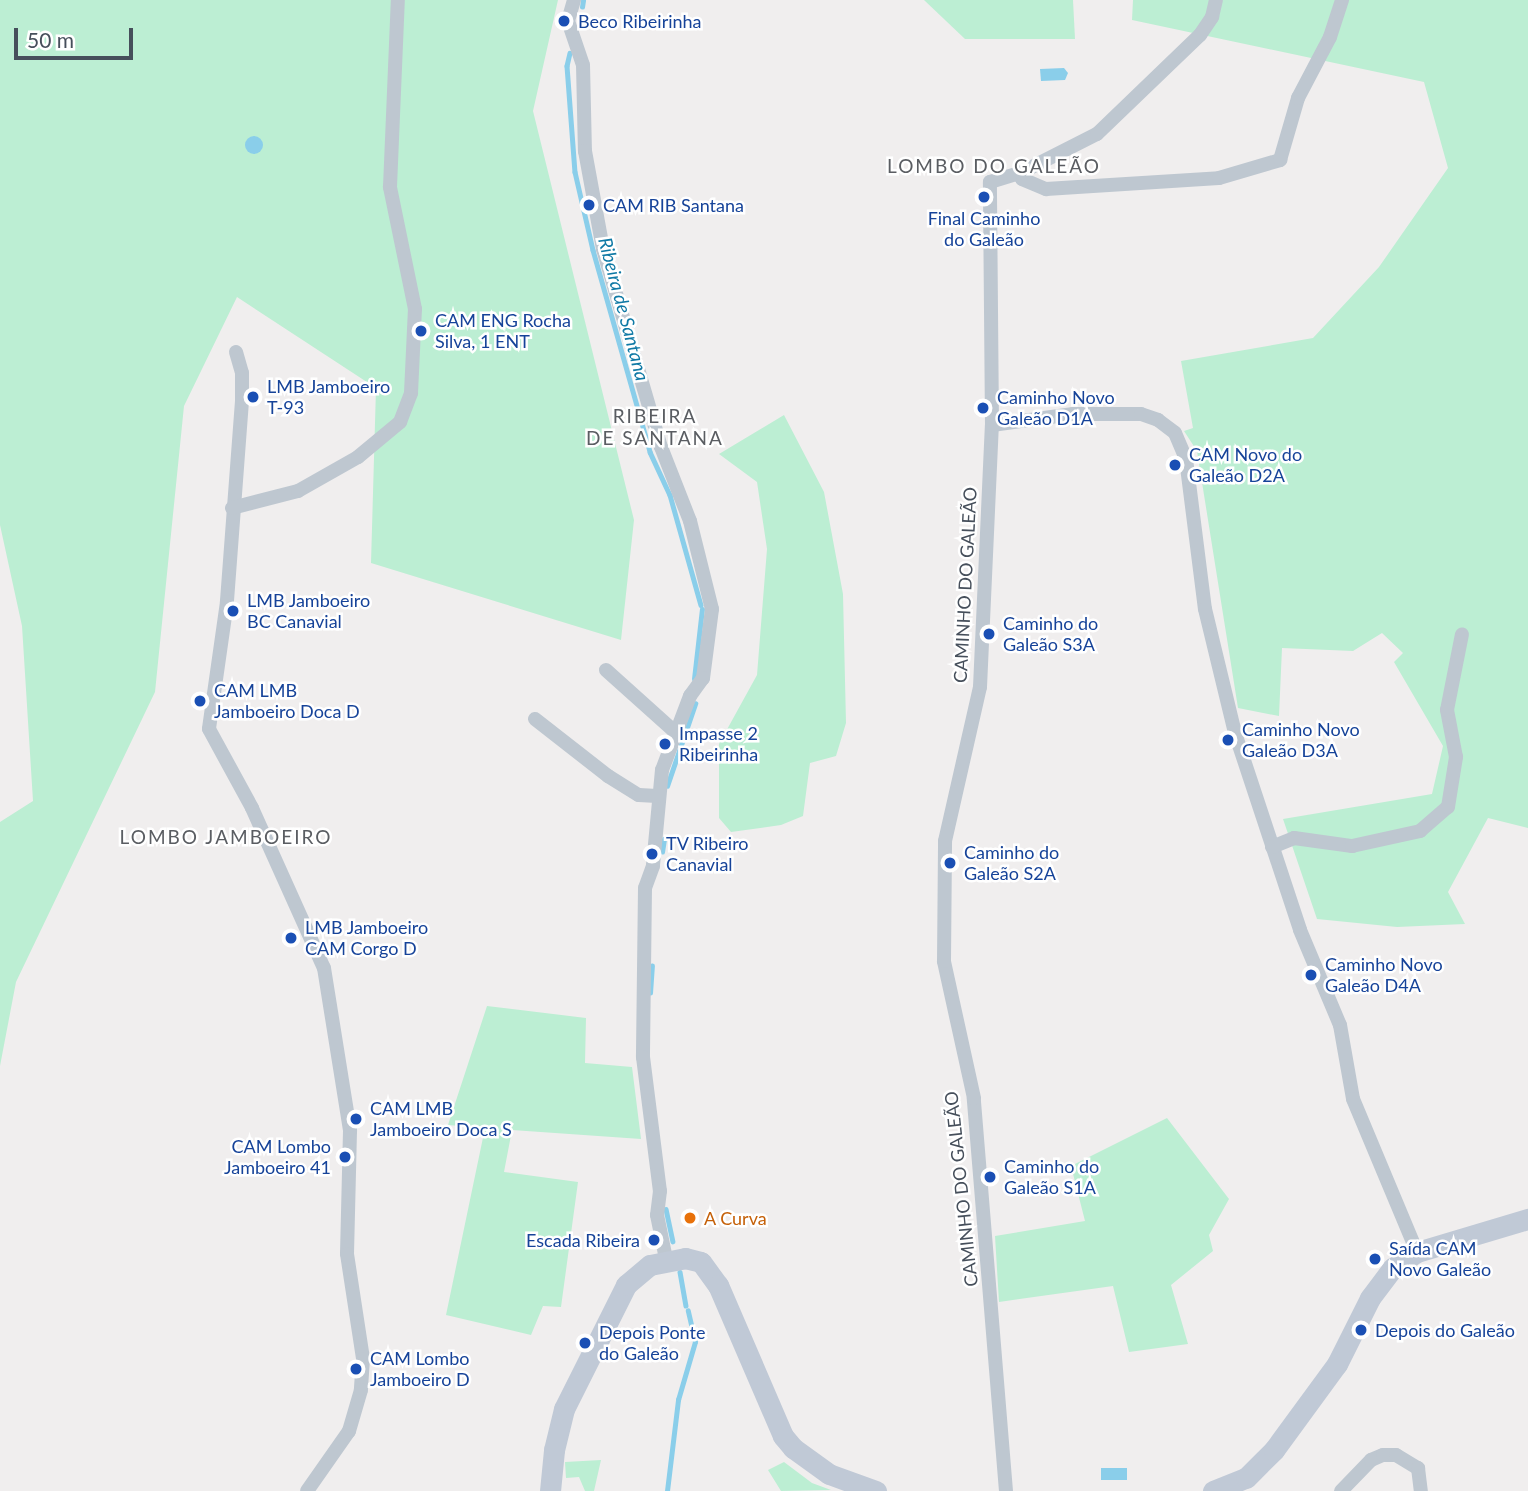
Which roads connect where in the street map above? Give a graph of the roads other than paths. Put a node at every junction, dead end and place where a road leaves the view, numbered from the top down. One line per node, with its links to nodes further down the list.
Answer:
1 (398, 0): 8 (street)
2 (574, 0): 12 (street)
3 (1216, 0): 5 (street, CAMINHO DO GALEÃO)
4 (1342, 0): 5 (street)
5 (1020, 173): 7 (street, CAMINHO DO GALEÃO)
6 (236, 352): 8 (street)
7 (992, 425): 14 (street); 22 (street, CAMINHO DO GALEÃO)
8 (232, 508): 19 (street)
9 (1462, 634): 14 (street)
10 (606, 670): 12 (street)
11 (535, 719): 13 (street)
12 (675, 732): 13 (street)
13 (657, 796): 17 (street)
14 (1272, 847): 16 (street)
15 (1528, 1219): 16 (main road)
16 (1417, 1252): 18 (main road)
17 (675, 1259): 20 (main road); 21 (main road)
18 (1226, 1489)
19 (307, 1491)
20 (550, 1491)
21 (876, 1491)
22 (1006, 1491)
23 (1341, 1491): 24 (street)
24 (1421, 1491)

